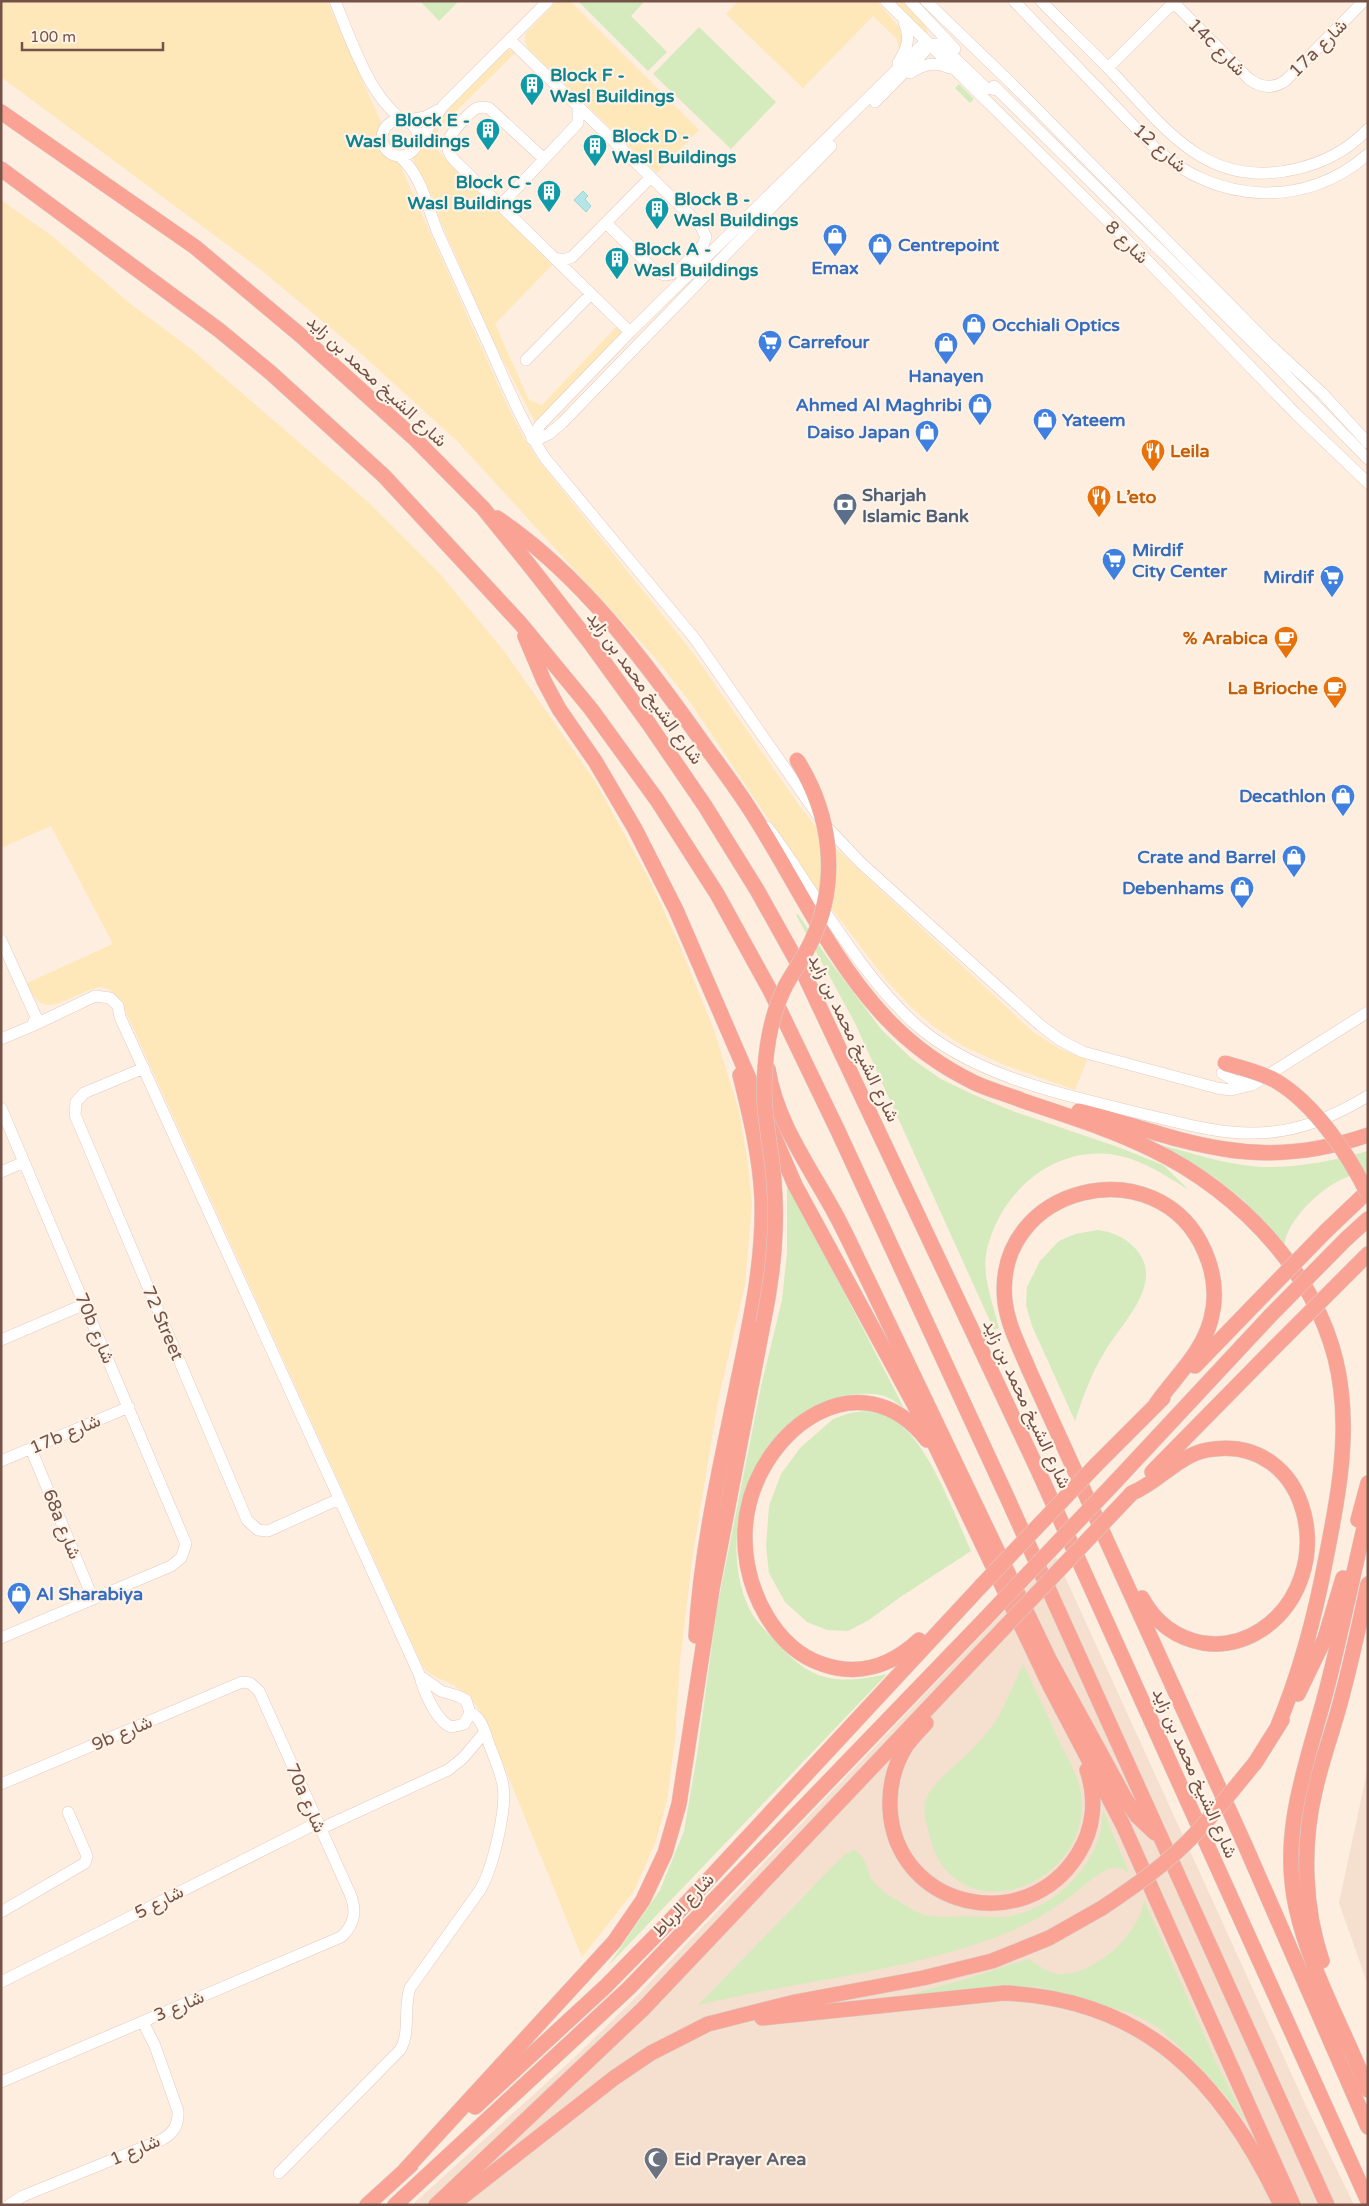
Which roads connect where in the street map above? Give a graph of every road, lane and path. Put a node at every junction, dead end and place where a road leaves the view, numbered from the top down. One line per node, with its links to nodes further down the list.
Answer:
1 (336, 1): 21 (street)
2 (548, 1): 14 (street)
3 (886, 1): 12 (street, شارع 8)
4 (910, 1): 13 (street, شارع 8)
5 (926, 1): 49 (street)
6 (1014, 1): 31 (street, شارع 12)
7 (1030, 1): 11 (street)
8 (1041, 1): 11 (street, شارع 12)
9 (1364, 1): 19 (street, 17a شارع)
10 (1173, 2): 16 (street); 19 (street, 14c شارع)
11 (1052, 12): 16 (street, شارع 12)
12 (902, 18): 15 (street, شارع 8); 18 (street)
13 (932, 24): 15 (street); 20 (street, شارع 8)
14 (510, 40): 22 (street); 23 (street)
15 (929, 45): 17 (street, شارع 8); 18 (street); 20 (street)
16 (1108, 68): 28 (street, شارع 12)
17 (955, 71): 18 (street); 36 (street, شارع 8)
18 (893, 79): 37 (street); 41 (street)
19 (1267, 87)
20 (998, 90): 38 (street, شارع 8)
21 (381, 100): 25 (street); 29 (street)
22 (578, 105): 26 (street); 27 (street)
23 (443, 106): 25 (street); 30 (street)
24 (1, 112): 52 (highway, شارع الشيخ محمد بن زايد)
25 (404, 121): 29 (street); 30 (street)
26 (596, 122): 27 (street); 35 (street)
27 (578, 123): 33 (street)
28 (1368, 129)
29 (383, 132): 32 (street)
30 (417, 144): 32 (street)
31 (1368, 154)
32 (399, 156): 48 (street)
33 (544, 160): 39 (street); 39 (street)
34 (1, 169): 53 (highway)
35 (651, 176): 40 (street); 40 (street)
36 (1063, 178): 38 (street); 51 (street, شارع 8)
37 (772, 193): 41 (street); 43 (street)
38 (1106, 197): 50 (street, شارع 8)
39 (500, 206): 42 (street)
40 (606, 223): 42 (street)
41 (734, 246): 46 (street)
42 (555, 258): 44 (street)
43 (684, 280): 45 (street); 46 (street)
44 (591, 294): 45 (street); 47 (street)
45 (630, 332): 48 (street)
46 (630, 352): 48 (street)
47 (526, 360)
48 (533, 440): 57 (street)
49 (1368, 443)
50 (1368, 459)
51 (1368, 483)
52 (482, 508): 55 (highway); 113 (highway, شارع الشيخ محمد بن زايد)
53 (520, 623): 58 (highway); 100 (highway)
54 (797, 760): 61 (highway, bridge)
55 (750, 810): 64 (street); 65 (highway)
56 (1, 940): 59 (street)
57 (1366, 1013): 62 (street)
58 (726, 1023): 79 (highway); 96 (highway)
59 (33, 1025): 60 (street); 63 (street)
60 (1, 1039)
61 (766, 1055): 96 (highway, bridge); 100 (highway, bridge)
62 (1224, 1066): 70 (highway, bridge)
63 (144, 1068): 82 (street); 82 (street, 72 Street)
64 (1368, 1096)
65 (1023, 1100): 67 (highway); 94 (highway)
66 (1, 1108): 68 (street, 70b شارع)
67 (1368, 1134)
68 (24, 1162): 69 (street); 73 (street, 70b شارع)
69 (1, 1172)
70 (1368, 1192): 75 (highway, bridge)
71 (1368, 1219): 117 (highway, شارع الرباط, bridge)
72 (1368, 1254): 81 (highway, bridge)
73 (85, 1304): 74 (street); 76 (street, 70b شارع)
74 (1, 1340)
75 (1156, 1404): 84 (highway); 86 (highway, bridge)
76 (129, 1408): 77 (street, 17b شارع); 87 (street, 70b شارع)
77 (31, 1449): 78 (street, 17b شارع); 87 (street, 68a شارع)
78 (1, 1461)
79 (946, 1467): 86 (highway); 92 (highway)
80 (1368, 1483): 94 (highway)
81 (1132, 1493): 84 (highway); 91 (highway, bridge)
82 (340, 1500): 89 (street)
83 (1368, 1511): 106 (highway)
84 (1122, 1571): 109 (highway)
85 (1368, 1584): 106 (highway)
86 (982, 1585): 110 (highway)
87 (93, 1599): 88 (street)
88 (1, 1638)
89 (420, 1676): 93 (street); 93 (street)
90 (242, 1682): 97 (street, 9b شارع); 99 (street, 70a شارع)
91 (947, 1686): 92 (highway); 118 (highway)
92 (1050, 1686): 121 (highway)
93 (470, 1713): 95 (street)
94 (1277, 1728): 105 (highway, bridge)
95 (485, 1732): 99 (street, شارع 5); 111 (street)
96 (690, 1732): 110 (highway)
97 (1, 1784)
98 (68, 1812): 101 (street)
99 (318, 1826): 102 (street, 70a شارع); 103 (street, شارع 5)
100 (1159, 1836): 122 (highway)
101 (1, 1912)
102 (352, 1924): 104 (street, شارع 3)
103 (1, 1982)
104 (140, 2023): 107 (street, شارع 3); 112 (street, شارع 1)
105 (708, 2024): 119 (highway); 120 (highway)
106 (1358, 2064): 108 (highway)
107 (1, 2082)
108 (1368, 2090)
109 (1368, 2127)
110 (405, 2170): 116 (highway)
111 (279, 2173)
112 (23, 2196): 114 (street, شارع 1); 115 (street, شارع 1)
113 (1368, 2201)
114 (1, 2202)
115 (8, 2205)
116 (367, 2205)
117 (395, 2205)
118 (436, 2205)
119 (452, 2205)
120 (1281, 2205)
121 (1293, 2205)
122 (1327, 2205)

